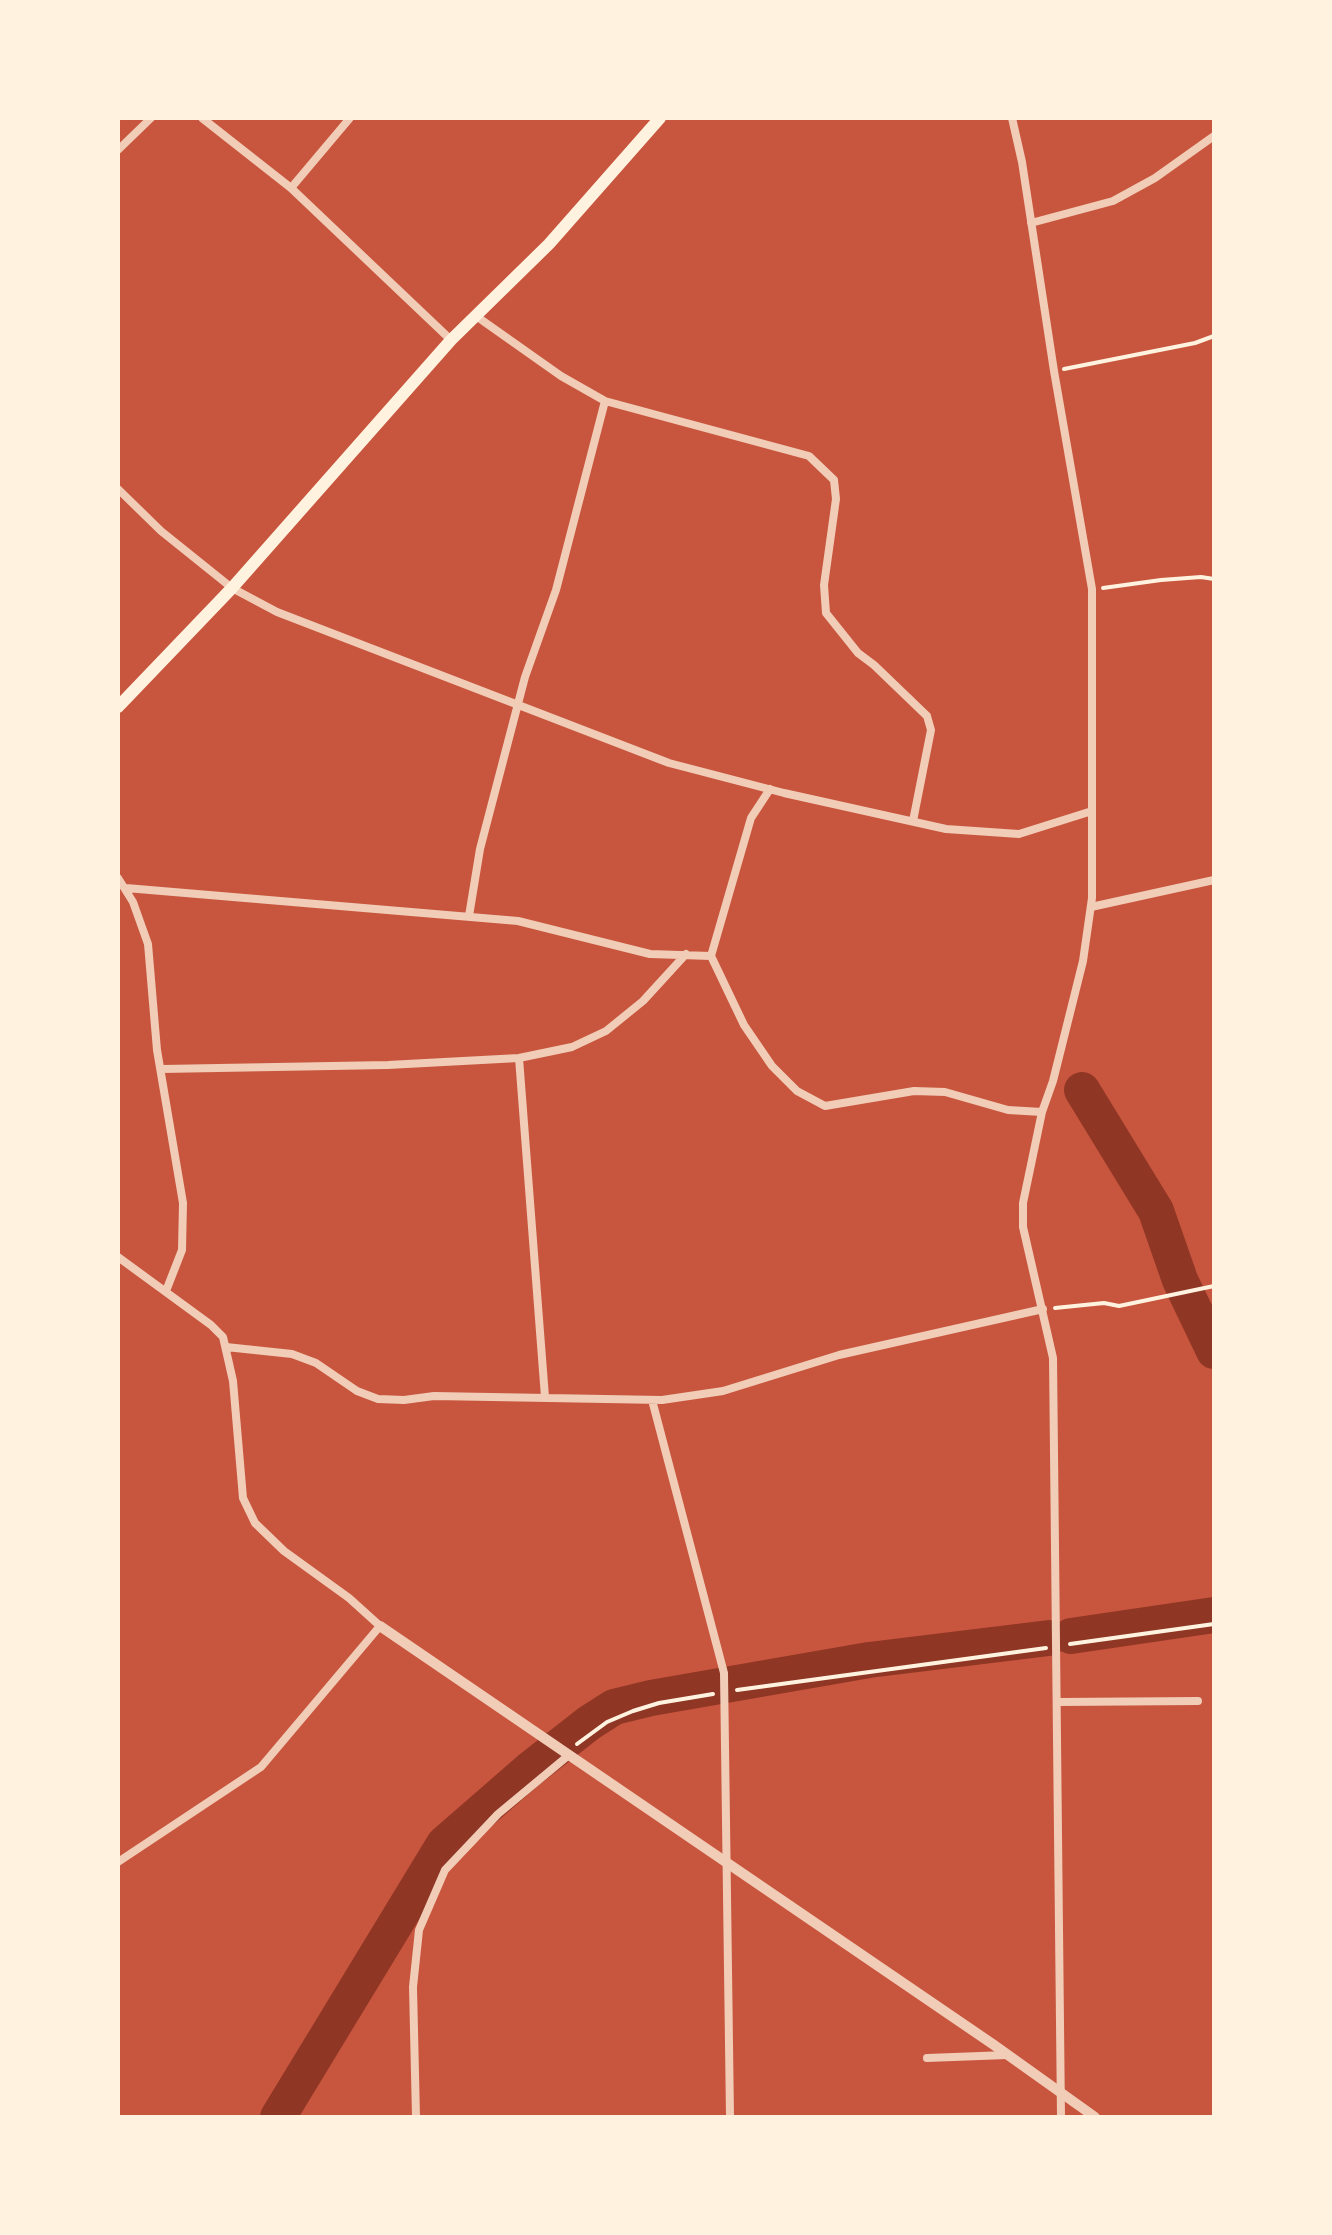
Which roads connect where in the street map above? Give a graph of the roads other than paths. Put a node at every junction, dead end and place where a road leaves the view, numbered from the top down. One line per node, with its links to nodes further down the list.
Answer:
1 (151, 118): 7 (street)
2 (202, 118): 8 (street)
3 (350, 118): 8 (street)
4 (660, 118): 10 (main road)
5 (1012, 118): 9 (street)
6 (1214, 136): 9 (street)
7 (118, 150)
8 (291, 188): 11 (street)
9 (1031, 223): 18 (street)
10 (476, 316): 11 (main road); 12 (street)
11 (451, 340): 14 (main road)
12 (605, 401): 15 (street); 19 (street)
13 (118, 489): 14 (street)
14 (232, 588): 15 (street); 16 (main road)
15 (518, 706): 17 (street); 24 (street)
16 (118, 707)
17 (770, 789): 19 (street); 26 (street)
18 (1092, 811): 19 (street); 23 (street)
19 (913, 821)
20 (118, 878): 22 (street)
21 (1214, 880): 23 (street)
22 (126, 888): 24 (street); 28 (street)
23 (1091, 907): 29 (street)
24 (469, 916): 25 (street)
25 (686, 954): 26 (street); 27 (street)
26 (711, 956): 29 (street)
27 (519, 1058): 28 (street); 34 (street)
28 (162, 1069): 31 (street)
29 (1042, 1112): 32 (street)
30 (118, 1257): 31 (street)
31 (166, 1291): 33 (street)
32 (1043, 1309): 35 (street); 38 (street)
33 (226, 1347): 34 (street); 36 (street)
34 (545, 1397): 35 (street)
35 (652, 1400): 40 (street)
36 (380, 1626): 39 (street); 41 (street)
37 (1198, 1701): 38 (street)
38 (1058, 1702): 44 (street)
39 (566, 1753): 40 (street); 45 (street)
40 (725, 1861): 42 (street); 46 (street)
41 (118, 1862)
42 (1007, 2055): 43 (street); 44 (street)
43 (927, 2058)
44 (1061, 2094): 47 (street); 48 (street)
45 (416, 2117)
46 (730, 2117)
47 (1061, 2117)
48 (1095, 2117)

